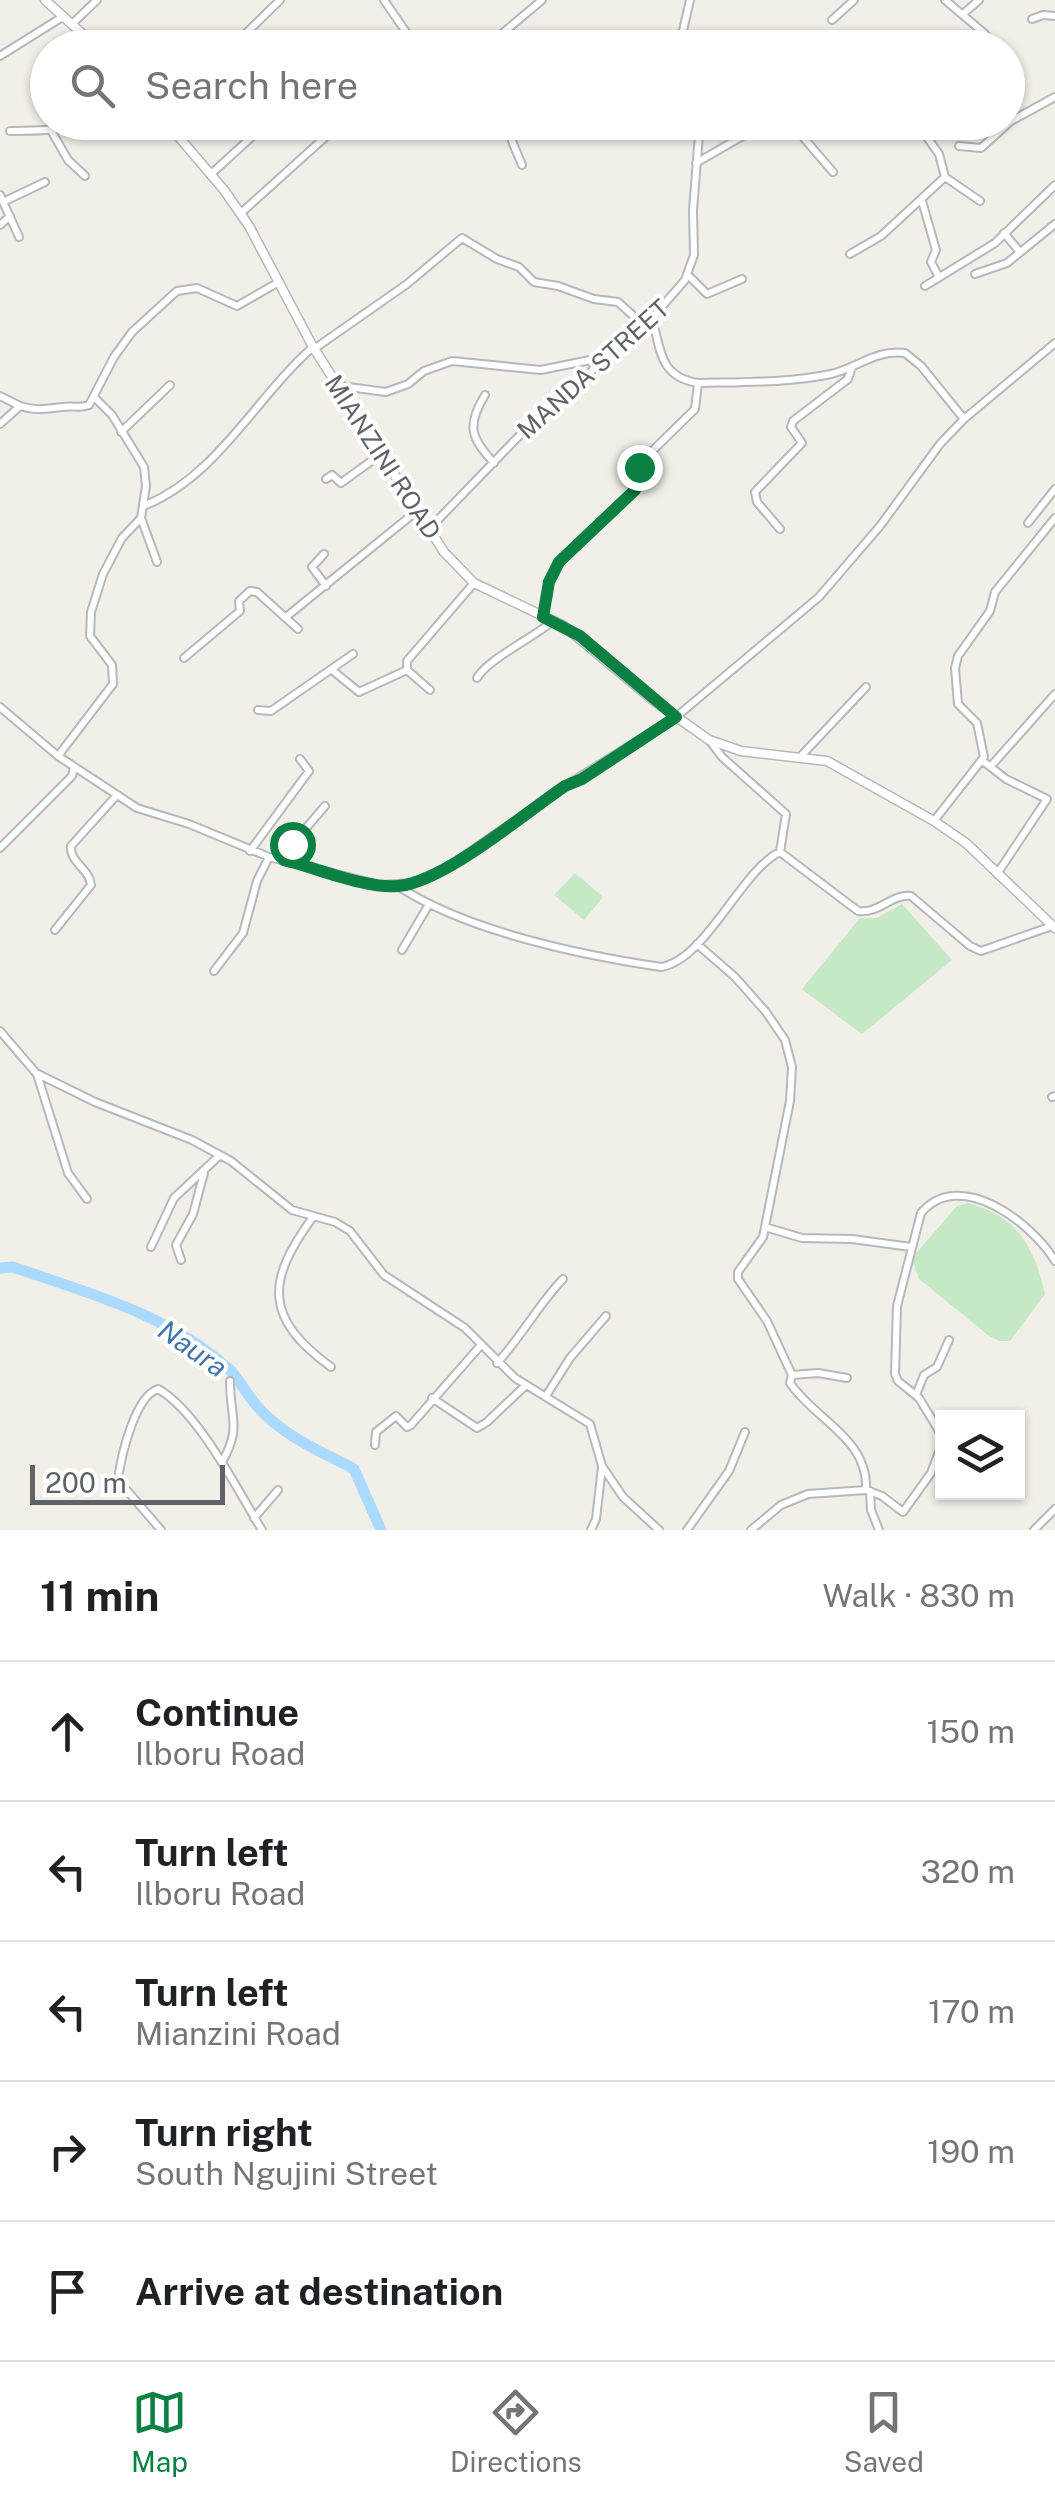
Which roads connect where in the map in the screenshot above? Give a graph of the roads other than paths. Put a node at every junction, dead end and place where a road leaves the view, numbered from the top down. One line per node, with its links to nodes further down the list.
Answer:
1 (46, 0): 11 (street)
2 (97, 0): 15 (street)
3 (280, 0): 18 (street)
4 (384, 0): 19 (street)
5 (542, 0): 20 (street)
6 (690, 0): 21 (street)
7 (854, 0): 13 (street)
8 (945, 0): 10 (street)
9 (979, 0): 10 (street)
10 (963, 14): 22 (street)
11 (64, 16): 15 (street); 16 (street)
12 (1055, 16): 14 (street)
13 (832, 20)
14 (1032, 20)
15 (72, 24): 17 (street)
16 (42, 30)
17 (78, 30)
18 (250, 30)
19 (404, 30)
20 (506, 30)
21 (683, 30)
22 (979, 30)
23 (30, 37): 24 (street)
24 (0, 56)
25 (1055, 98): 26 (street)
26 (1025, 114)
27 (30, 128): 28 (street)
28 (10, 131)
29 (57, 140): 44 (street)
30 (182, 140): 43 (street, MIANZINI ROAD)
31 (248, 140): 43 (street)
32 (322, 140): 51 (street)
33 (512, 140): 41 (street)
34 (698, 140): 40 (street, MANDA STREET)
35 (736, 140): 40 (street)
36 (805, 140): 42 (street)
37 (932, 140): 45 (street)
38 (990, 140): 39 (street)
39 (959, 146)
40 (696, 163): 59 (street, MANDA STREET)
41 (522, 165)
42 (833, 172)
43 (211, 174): 51 (street, MIANZINI ROAD)
44 (86, 176)
45 (945, 177): 49 (street); 50 (street)
46 (44, 182): 48 (street)
47 (1055, 185): 55 (street)
48 (2, 198): 52 (street)
49 (922, 201): 58 (street); 61 (street)
50 (980, 201)
51 (240, 214): 63 (street, MIANZINI ROAD)
52 (10, 216): 53 (street); 56 (street)
53 (0, 224)
54 (1055, 224): 57 (street)
55 (1004, 232): 57 (street); 61 (street)
56 (20, 238)
57 (1020, 252): 60 (street)
58 (850, 254)
59 (687, 274): 62 (street); 65 (street, MANDA STREET)
60 (975, 274)
61 (939, 277): 64 (street)
62 (742, 279)
63 (280, 281): 68 (street, MIANZINI ROAD); 76 (street)
64 (925, 286)
65 (652, 318): 66 (street, MANDA STREET); 71 (street)
66 (640, 322): 68 (street); 69 (street, MANDA STREET)
67 (1055, 343): 78 (street)
68 (313, 348): 73 (street, MIANZINI ROAD); 85 (street)
69 (601, 358): 73 (street); 82 (street, MANDA STREET)
70 (852, 366): 71 (street); 78 (street); 91 (street)
71 (698, 383): 97 (street)
72 (170, 385): 80 (street)
73 (341, 386): 81 (street, MIANZINI ROAD)
74 (485, 395): 82 (street)
75 (0, 396): 77 (street)
76 (95, 398): 77 (street); 80 (street)
77 (20, 406): 79 (street)
78 (964, 419): 109 (street)
79 (0, 424)
80 (121, 432): 85 (street)
81 (381, 454): 83 (street); 86 (street, MIANZINI ROAD)
82 (494, 463): 90 (street, MANDA STREET)
83 (326, 479)
84 (1055, 489): 89 (street)
85 (145, 505): 87 (street)
86 (418, 510): 90 (street, MIANZINI ROAD); 95 (street)
87 (141, 518): 93 (street); 111 (street)
88 (1055, 518): 114 (street)
89 (1028, 523)
90 (430, 528): 94 (street, MIANZINI ROAD)
91 (780, 529)
92 (324, 554): 95 (street)
93 (157, 562)
94 (474, 584): 97 (street, MIANZINI ROAD); 102 (street)
95 (326, 586): 96 (street)
96 (286, 617): 98 (street); 100 (street)
97 (548, 619): 103 (street); 109 (street, MIANZINI ROAD)
98 (298, 629)
99 (353, 654): 101 (street)
100 (184, 658)
101 (332, 670): 102 (street); 108 (street)
102 (407, 670): 105 (street)
103 (477, 678)
104 (866, 687): 112 (street)
105 (430, 690)
106 (1055, 694): 115 (street)
107 (0, 707): 111 (street)
108 (258, 710)
109 (676, 717): 110 (street, MIANZINI ROAD); 126 (street)
110 (709, 740): 112 (street); 122 (street)
111 (58, 756): 116 (street)
112 (801, 756): 119 (street)
113 (300, 759): 121 (street)
114 (983, 761): 115 (street); 119 (street)
115 (992, 766): 125 (street)
116 (74, 767): 117 (street); 120 (street)
117 (117, 795): 121 (street); 129 (street)
118 (325, 806): 124 (street)
119 (934, 821): 125 (street)
120 (0, 848)
121 (250, 851): 123 (street)
122 (780, 852): 128 (street); 130 (street)
123 (269, 857): 124 (street); 132 (street)
124 (284, 860): 126 (street)
125 (997, 874): 128 (street)
126 (398, 886): 127 (street)
127 (428, 906): 130 (street); 131 (street)
128 (1054, 927)
129 (55, 930)
130 (697, 944): 139 (street)
131 (402, 950)
132 (214, 971)
133 (0, 1032): 134 (street)
134 (36, 1073): 135 (street); 137 (street)
135 (220, 1156): 136 (street); 138 (street)
136 (204, 1172): 140 (street); 142 (street)
137 (87, 1199)
138 (314, 1217): 147 (street); 149 (street)
139 (765, 1227): 141 (street); 150 (street)
140 (152, 1247)
141 (912, 1247): 143 (street); 154 (street)
142 (181, 1260)
143 (1055, 1261)
144 (563, 1279): 148 (street)
145 (606, 1316): 155 (street)
146 (950, 1340): 154 (street)
147 (481, 1345): 148 (street); 156 (street)
148 (497, 1363): 153 (street)
149 (331, 1367)
150 (792, 1375): 151 (street); 164 (street)
151 (847, 1378)
152 (230, 1381): 161 (street)
153 (526, 1384): 155 (street); 156 (street)
154 (916, 1394): 157 (street)
155 (546, 1396): 162 (street)
156 (432, 1398): 159 (street)
157 (935, 1428)
158 (746, 1432): 171 (street)
159 (375, 1445)
160 (935, 1461): 164 (street)
161 (222, 1462): 166 (street); 167 (street)
162 (602, 1466): 169 (street); 170 (street)
163 (278, 1490): 166 (street)
164 (868, 1490): 172 (street); 173 (street)
165 (1055, 1509): 174 (street)
166 (254, 1518): 168 (street)
167 (161, 1530)
168 (262, 1530)
169 (591, 1530)
170 (659, 1530)
171 (687, 1530)
172 (751, 1530)
173 (880, 1530)
174 (1034, 1530)

